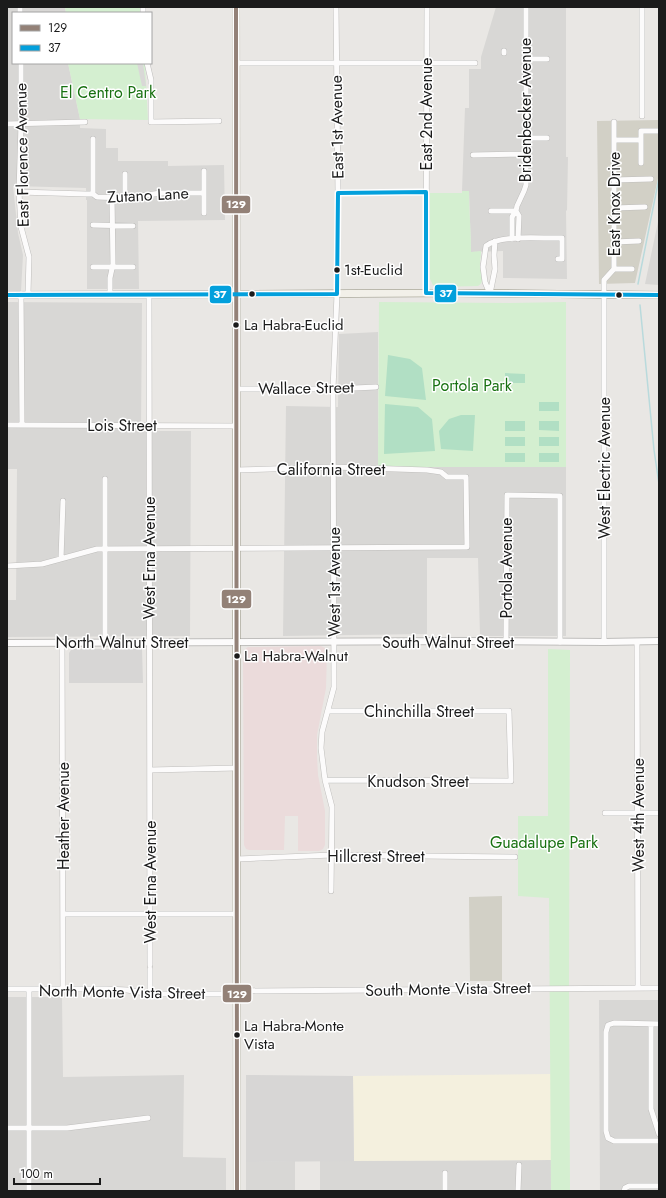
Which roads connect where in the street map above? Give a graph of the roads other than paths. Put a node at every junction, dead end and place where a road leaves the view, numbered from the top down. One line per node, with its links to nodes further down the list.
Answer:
1 (236, 7): 8 (main road)
2 (336, 7): 9 (street, East 1st Avenue)
3 (426, 7): 10 (street, East 2nd Avenue)
4 (526, 7): 6 (street, Bridenbecker Avenue)
5 (642, 7): 14 (street)
6 (526, 59): 7 (street); 21 (street, Bridenbecker Avenue)
7 (547, 59)
8 (236, 63): 9 (street); 61 (main road)
9 (336, 63): 10 (street); 36 (street, East 1st Avenue)
10 (426, 63): 11 (street); 34 (street, East 2nd Avenue)
11 (475, 63)
12 (21, 64): 19 (street, East Florence Avenue)
13 (147, 64): 15 (street)
14 (642, 116)
15 (219, 121)
16 (85, 122): 19 (street)
17 (614, 122): 24 (street)
18 (7, 124): 19 (street)
19 (21, 124): 33 (street, East Florence Avenue)
20 (659, 130): 25 (street, East Knox Drive)
21 (526, 138): 22 (street); 26 (street, Bridenbecker Avenue)
22 (547, 138)
23 (93, 139): 37 (street)
24 (614, 140): 25 (street, East Knox Drive); 32 (street, East Knox Drive)
25 (641, 140): 28 (street)
26 (526, 154): 27 (street); 43 (street, Bridenbecker Avenue)
27 (473, 155)
28 (641, 163)
29 (204, 171): 35 (street)
30 (125, 174): 39 (street)
31 (651, 179): 32 (street)
32 (614, 180): 41 (street, East Knox Drive)
33 (19, 192): 37 (street, Zutano Lane); 60 (street, East Florence Avenue)
34 (426, 192): 36 (street); 63 (street, East 2nd Avenue)
35 (204, 193): 39 (street, Zutano Lane); 44 (street)
36 (338, 193): 62 (street, East 1st Avenue)
37 (93, 194): 38 (street, Zutano Lane)
38 (112, 198): 39 (street, Zutano Lane); 46 (street)
39 (125, 198)
40 (645, 207): 41 (street)
41 (614, 208): 52 (street, East Knox Drive)
42 (491, 211): 43 (street)
43 (516, 211): 48 (street, Bridenbecker Avenue); 49 (street, Bridenbecker Avenue)
44 (204, 213)
45 (93, 225): 46 (street)
46 (112, 226): 47 (street); 55 (street)
47 (133, 226)
48 (512, 239): 49 (street); 50 (street)
49 (518, 239): 53 (street)
50 (495, 241): 64 (street); 64 (street)
51 (639, 241): 52 (street)
52 (614, 242): 57 (street, East Knox Drive)
53 (558, 259)
54 (93, 267): 55 (street)
55 (112, 267): 56 (street); 66 (street)
56 (133, 268)
57 (614, 269): 58 (street); 68 (street, East Knox Drive)
58 (632, 269)
59 (21, 294): 60 (street); 65 (street); 74 (street)
60 (28, 294): 66 (street)
61 (236, 294): 62 (main road); 67 (street); 71 (main road)
62 (337, 294): 63 (main road); 72 (street, West 1st Avenue)
63 (426, 294): 64 (main road)
64 (490, 294): 68 (main road)
65 (7, 295)
66 (110, 295): 67 (street)
67 (149, 295): 75 (street, West Erna Avenue)
68 (604, 295): 69 (main road); 94 (street, West Electric Avenue)
69 (659, 295)
70 (376, 387): 72 (street, Wallace Street)
71 (236, 389): 72 (street, Wallace Street); 76 (main road)
72 (333, 389): 77 (street, West 1st Avenue)
73 (7, 425): 74 (street, Lois Street)
74 (22, 425): 75 (street, Lois Street)
75 (149, 425): 76 (street, Lois Street); 84 (street, West Erna Avenue)
76 (236, 426): 78 (main road)
77 (333, 467): 78 (street, California Street); 82 (street, West 1st Avenue); 82 (street, California Street)
78 (236, 470): 81 (main road)
79 (105, 479): 83 (street)
80 (63, 501): 85 (street)
81 (236, 548): 82 (street); 84 (street); 90 (main road)
82 (334, 548): 91 (street, West 1st Avenue)
83 (105, 549): 84 (street); 85 (street); 88 (street)
84 (149, 549): 89 (street, West Erna Avenue)
85 (61, 559): 86 (street)
86 (7, 566)
87 (659, 641): 95 (street, South Walnut Street)
88 (105, 642): 89 (street, North Walnut Street); 97 (street, North Walnut Street)
89 (150, 642): 90 (street, North Walnut Street); 100 (street, West Erna Avenue)
90 (236, 642): 91 (street, South Walnut Street); 99 (main road)
91 (334, 642): 92 (street, South Walnut Street); 98 (street, West 1st Avenue)
92 (506, 642): 93 (street, South Walnut Street); 93 (street, Portola Avenue)
93 (560, 642): 94 (street, South Walnut Street)
94 (604, 642): 95 (street, South Walnut Street)
95 (637, 642): 104 (street, West 4th Avenue)
96 (7, 643): 97 (street, North Walnut Street)
97 (62, 643): 110 (street, Heather Avenue)
98 (329, 711): 101 (street, West 1st Avenue); 102 (street, Chinchilla Street)
99 (237, 768): 100 (street); 108 (main road)
100 (150, 770): 111 (street, West Erna Avenue)
101 (325, 780): 102 (street, Knudson Street); 106 (street, West 1st Avenue)
102 (511, 781)
103 (605, 813): 104 (street)
104 (638, 813): 105 (street); 113 (street, West 4th Avenue)
105 (659, 813)
106 (332, 855): 107 (street, Hillcrest Street); 108 (street, Hillcrest Street); 109 (street, West 1st Avenue)
107 (515, 856)
108 (237, 859): 112 (main road)
109 (332, 891)
110 (63, 914): 111 (street); 116 (street, Heather Avenue)
111 (150, 914): 112 (street); 119 (street, West Erna Avenue)
112 (237, 914): 118 (main road)
113 (638, 988): 114 (street, South Monte Vista Street); 118 (street, South Monte Vista Street)
114 (659, 988)
115 (7, 989): 117 (street, North Monte Vista Street)
116 (63, 989): 117 (street, North Monte Vista Street); 119 (street, North Monte Vista Street)
117 (29, 990): 124 (street)
118 (237, 991): 119 (street, North Monte Vista Street); 131 (main road)
119 (150, 994)
120 (651, 1024): 121 (street); 125 (street); 126 (street)
121 (659, 1024)
122 (148, 1118): 124 (street)
123 (7, 1128): 124 (street)
124 (29, 1128): 130 (street)
125 (659, 1134)
126 (659, 1141)
127 (519, 1165): 133 (street)
128 (445, 1173): 132 (street)
129 (659, 1186): 134 (street)
130 (29, 1191)
131 (237, 1191)
132 (445, 1191)
133 (518, 1191)
134 (624, 1191)

